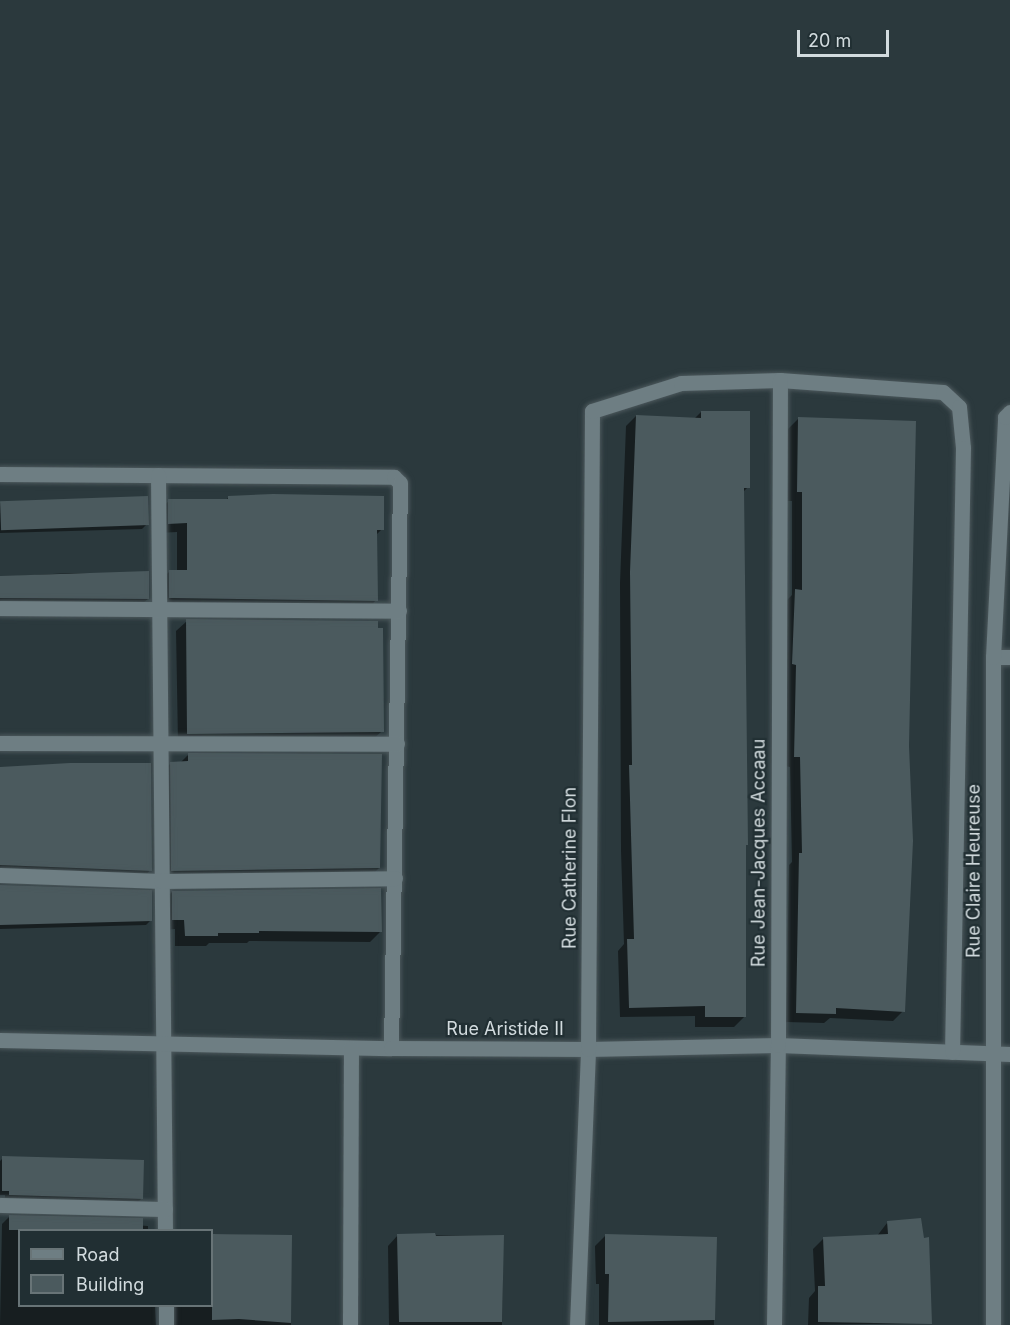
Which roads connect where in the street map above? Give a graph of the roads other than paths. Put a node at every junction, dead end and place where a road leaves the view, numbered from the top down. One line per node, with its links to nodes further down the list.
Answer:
1 (780, 380): 18 (street, Rue Jean-Jacques Accaau); 21 (street, Rue Catherine Flon); 22 (street)
2 (1007, 415): 8 (street, Rue Claire Heureuse)
3 (0, 474): 4 (street)
4 (158, 475): 6 (street); 7 (street)
5 (0, 608): 6 (street)
6 (159, 611): 7 (street); 11 (street)
7 (399, 611): 12 (street)
8 (993, 657): 9 (street); 23 (street, Rue Claire Heureuse)
9 (1010, 657)
10 (0, 743): 11 (street)
11 (160, 744): 12 (street); 15 (street)
12 (397, 744): 14 (street)
13 (0, 875): 15 (street)
14 (394, 878): 15 (street); 20 (street)
15 (161, 881): 17 (street)
16 (0, 1040): 17 (street, Rue Aristide II)
17 (163, 1045): 19 (street, Rue Aristide II); 26 (street)
18 (778, 1045): 21 (street, Rue Aristide II); 22 (street, Rue Aristide II); 32 (street, Rue Jean-Jacques Accaau)
19 (351, 1048): 20 (street, Rue Aristide II); 30 (street)
20 (392, 1048): 21 (street, Rue Aristide II)
21 (588, 1049): 31 (street, Rue Catherine Flon)
22 (952, 1052): 23 (street, Rue Aristide II)
23 (994, 1054): 24 (street, Rue Aristide II); 33 (street, Rue Claire Heureuse)
24 (1010, 1054)
25 (0, 1205): 26 (street)
26 (165, 1209): 27 (street)
27 (165, 1229)
28 (166, 1307): 29 (street)
29 (166, 1325)
30 (350, 1325)
31 (577, 1325)
32 (774, 1325)
33 (993, 1325)

